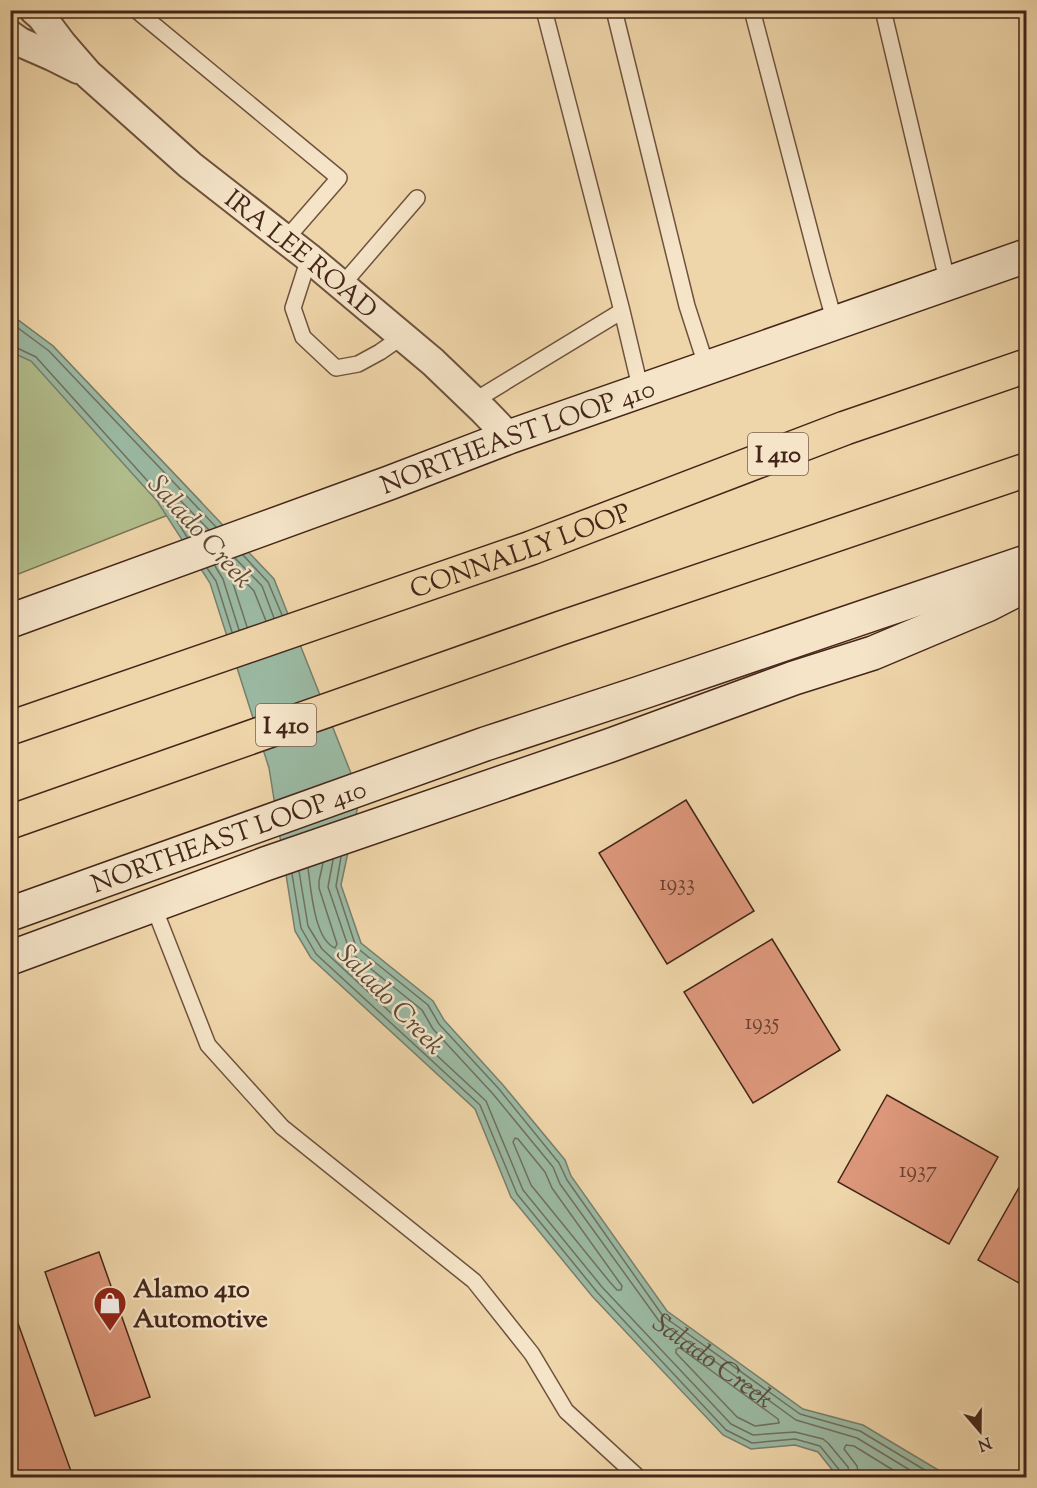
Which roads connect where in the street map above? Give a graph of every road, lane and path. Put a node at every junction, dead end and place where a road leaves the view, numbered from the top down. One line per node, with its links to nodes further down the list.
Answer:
1 (34, 10): 8 (street, IRA LEE ROAD)
2 (136, 10): 10 (lane)
3 (544, 10): 15 (lane)
4 (614, 10): 20 (lane)
5 (752, 10): 16 (lane)
6 (883, 10): 13 (lane)
7 (10, 35): 8 (street, IRA LEE ROAD)
8 (88, 74): 10 (street, IRA LEE ROAD)
9 (417, 198): 14 (lane)
10 (286, 239): 12 (street, IRA LEE ROAD)
11 (1026, 256): 13 (main road, NORTHEAST LOOP 410)
12 (309, 258): 14 (street, IRA LEE ROAD); 17 (lane)
13 (948, 284): 16 (main road, NORTHEAST LOOP 410)
14 (342, 285): 17 (street, IRA LEE ROAD)
15 (622, 311): 21 (lane); 22 (lane)
16 (835, 323): 20 (main road, NORTHEAST LOOP 410)
17 (403, 336): 22 (street, IRA LEE ROAD)
18 (1026, 342): 23 (highway)
19 (1026, 366): 23 (highway, CONNALLY LOOP / I 410)
20 (707, 368): 21 (main road, NORTHEAST LOOP 410)
21 (641, 391): 24 (main road, NORTHEAST LOOP 410)
22 (474, 401): 24 (street, IRA LEE ROAD)
23 (845, 428): 29 (highway, CONNALLY LOOP / I 410)
24 (509, 437): 28 (main road, NORTHEAST LOOP 410)
25 (1026, 470): 30 (highway, I 410)
26 (1026, 562): 32 (main road, NORTHEAST LOOP 410)
27 (1026, 585): 31 (main road)
28 (10, 621)
29 (10, 728)
30 (10, 822)
31 (153, 905): 33 (main road); 34 (lane)
32 (10, 914)
33 (10, 958)
34 (639, 1478)

